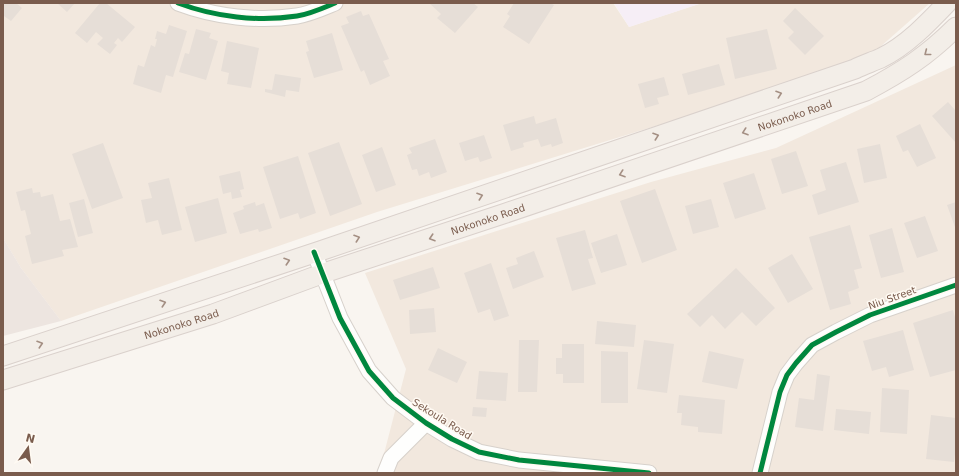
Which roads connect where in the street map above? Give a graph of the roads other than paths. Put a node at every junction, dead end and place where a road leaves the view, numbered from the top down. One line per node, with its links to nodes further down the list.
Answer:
1 (178, 3): 2 (street)
2 (336, 3)
3 (947, 3): 5 (main road, one-way to 3)
4 (956, 27): 6 (main road, Nokonoko Road, one-way to 6)
5 (314, 252): 6 (street, Sekoula Road); 8 (main road, one-way to 5)
6 (324, 273): 9 (main road, Nokonoko Road); 10 (street, Sekoula Road)
7 (956, 285): 14 (street, Niu Street)
8 (3, 356)
9 (3, 380)
10 (426, 422): 11 (street, Sekoula Road); 12 (street)
11 (601, 471): 13 (street, Sekoula Road)
12 (385, 473)
13 (649, 473)
14 (760, 473)

